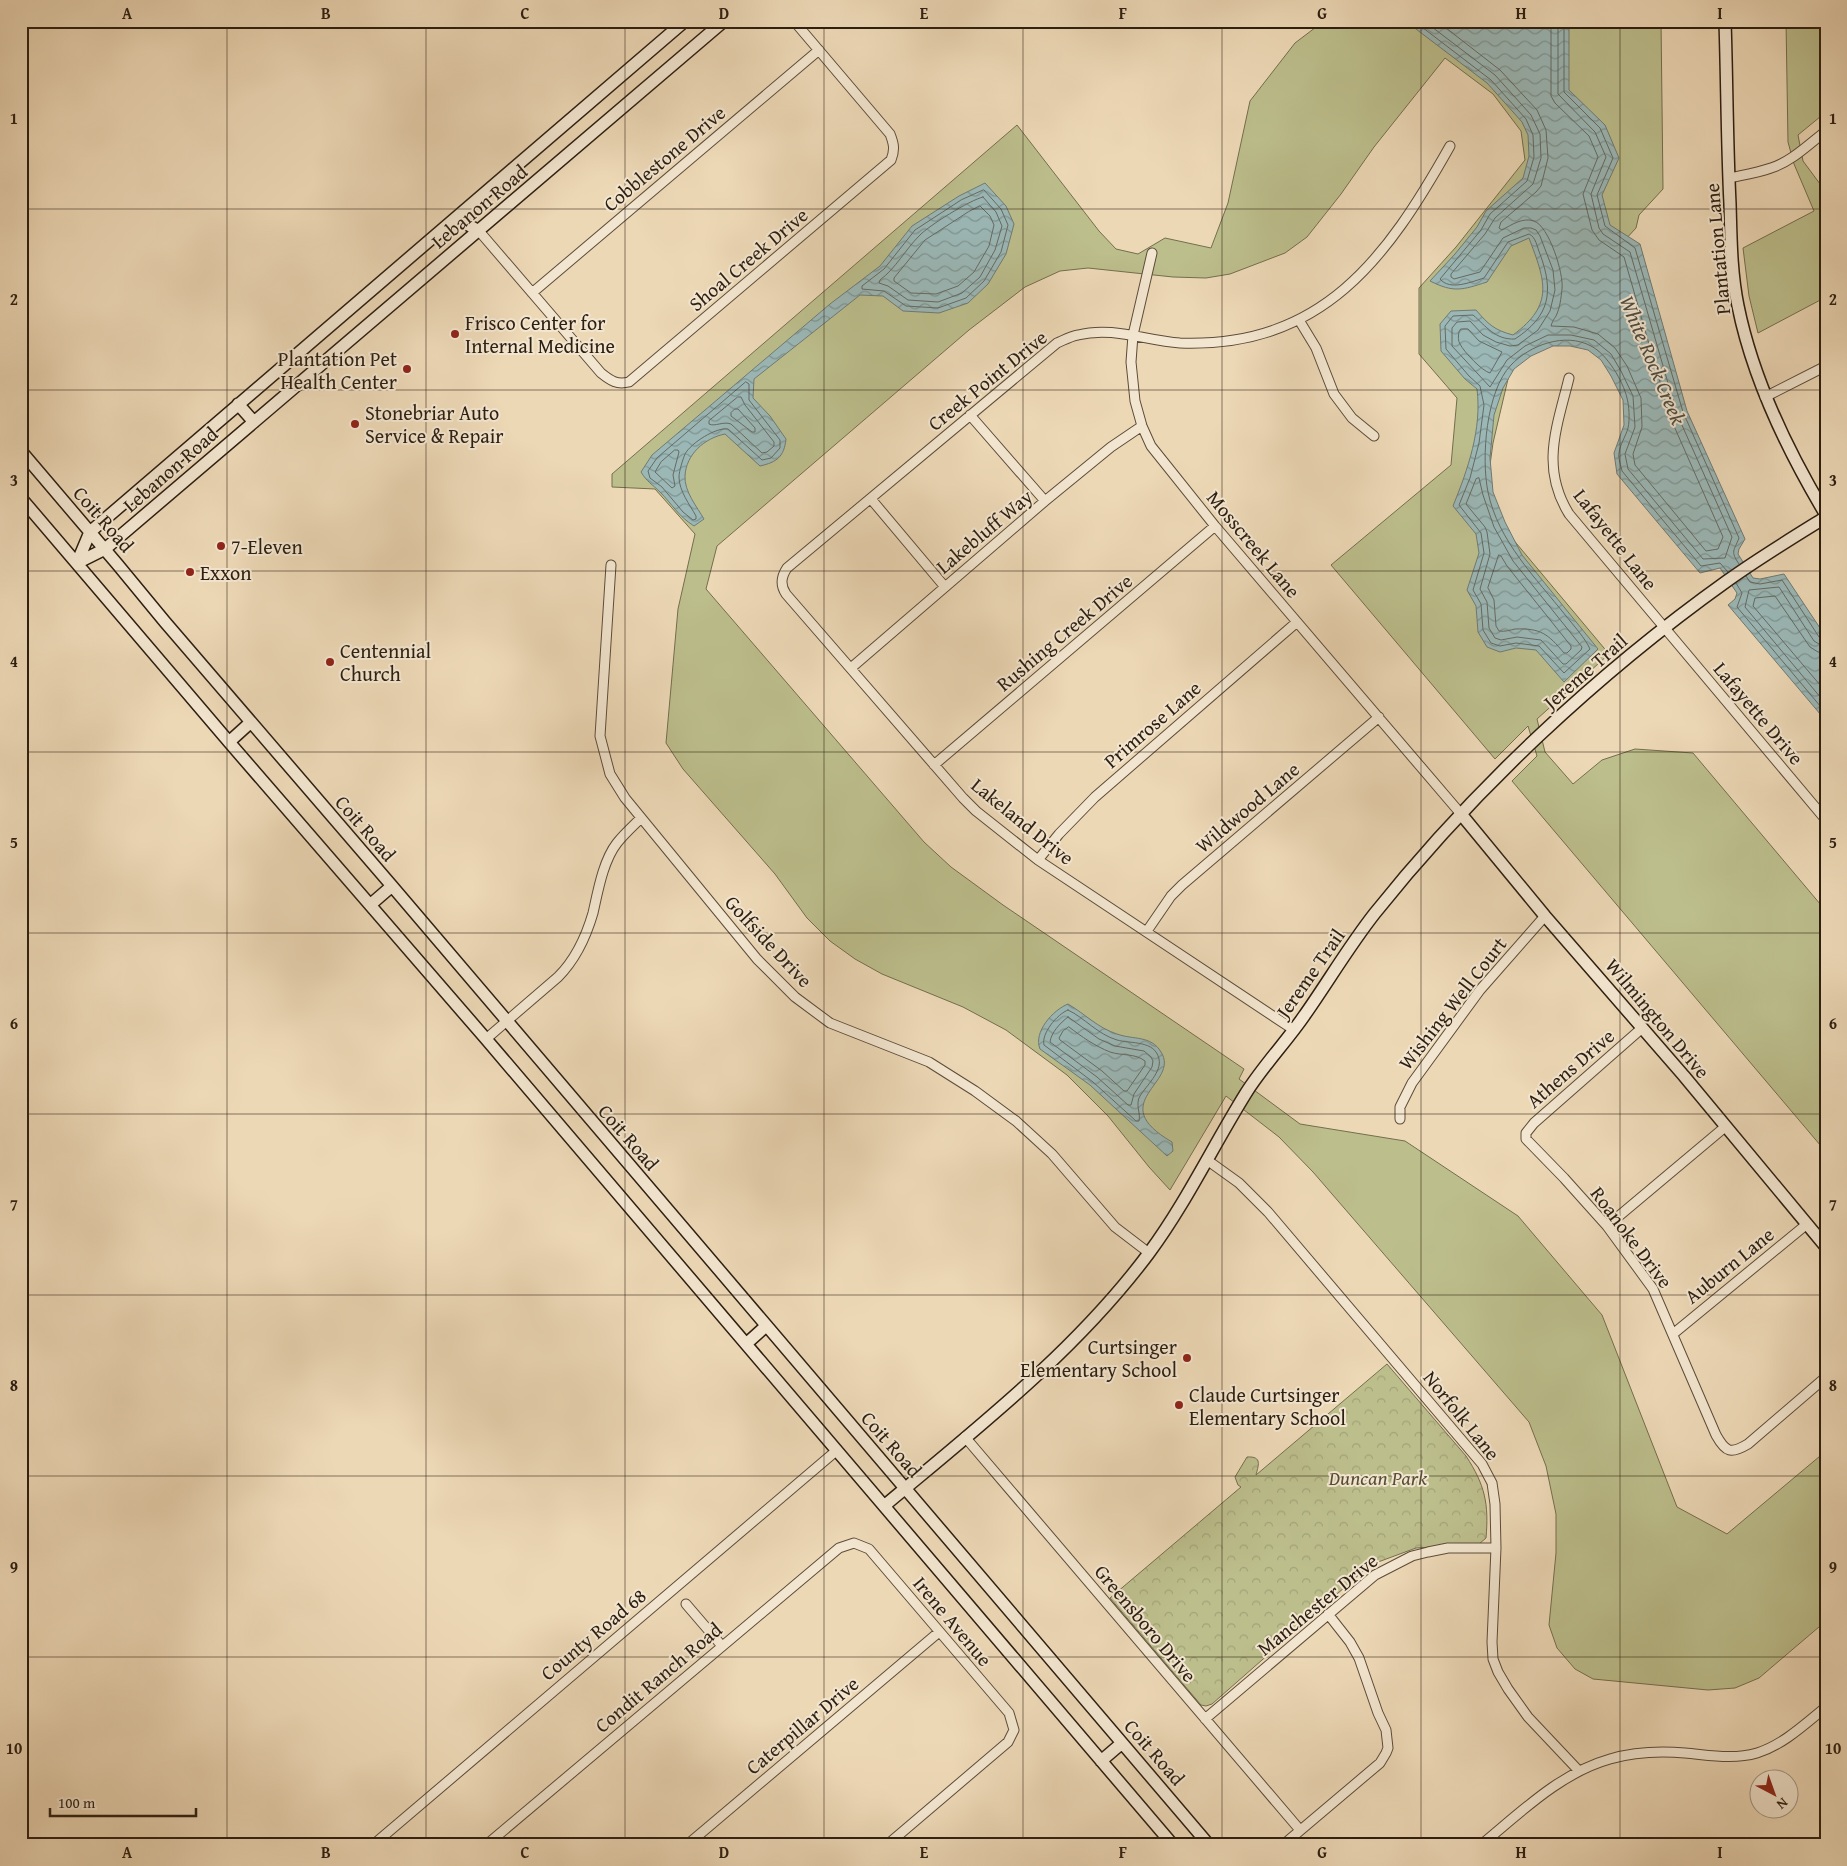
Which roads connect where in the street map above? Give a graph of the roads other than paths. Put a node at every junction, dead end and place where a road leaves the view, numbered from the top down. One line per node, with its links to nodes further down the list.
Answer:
1 (686, 21): 9 (main road, Lebanon Road)
2 (724, 21): 11 (main road, Lebanon Road)
3 (794, 21): 5 (street)
4 (1725, 21): 8 (main road, Plantation Lane)
5 (818, 50): 13 (street, Cobblestone Drive); 13 (street, Shoal Creek Drive)
6 (1826, 131): 8 (street)
7 (1450, 146): 14 (street, Creek Point Drive)
8 (1729, 178): 18 (main road, Plantation Lane)
9 (468, 208): 10 (main road, Lebanon Road); 11 (main road)
10 (456, 218): 11 (main road); 19 (main road, Lebanon Road)
11 (479, 231): 13 (street); 21 (main road, Lebanon Road)
12 (1152, 253): 15 (street, Mosscreek Lane)
13 (532, 293)
14 (1299, 320): 15 (street, Creek Point Drive); 23 (street)
15 (1133, 335): 20 (street, Creek Point Drive); 22 (street, Mosscreek Lane)
16 (1826, 366): 18 (street)
17 (1569, 378): 37 (street, Lafayette Lane)
18 (1765, 397): 28 (main road, Plantation Lane)
19 (238, 404): 21 (main road); 30 (main road, Lebanon Road)
20 (970, 415): 26 (street, Creek Point Drive); 27 (street)
21 (254, 422): 31 (main road, Lebanon Road)
22 (1142, 426): 27 (street, Lakebluff Way); 29 (street, Mosscreek Lane)
23 (1374, 436)
24 (21, 451): 30 (main road, Coit Road)
25 (21, 498): 32 (main road)
26 (871, 500): 34 (street, Creek Point Drive); 35 (street)
27 (1045, 502): 35 (street, Lakebluff Way)
28 (1826, 516): 37 (main road, Jereme Trail)
29 (1216, 526): 36 (street, Mosscreek Lane); 42 (street, Rushing Creek Drive)
30 (90, 532): 31 (main road, Coit Road); 32 (main road, Lebanon Road)
31 (105, 549): 32 (main road, Lebanon Road); 40 (main road, Coit Road)
32 (77, 563): 41 (main road)
33 (611, 565): 44 (street, Golfside Drive)
34 (782, 583): 38 (street, Lakeland Drive)
35 (945, 587): 38 (street, Lakebluff Way)
36 (1297, 622): 39 (street, Mosscreek Lane); 46 (street, Primrose Lane)
37 (1666, 628): 43 (main road, Jereme Trail); 45 (street, Lafayette Drive)
38 (851, 668): 42 (street, Lakeland Drive)
39 (1379, 717): 43 (street, Mosscreek Lane); 50 (street, Wildwood Lane)
40 (251, 722): 41 (main road); 47 (main road, Coit Road)
41 (229, 742): 48 (main road)
42 (934, 765): 46 (street, Lakeland Drive)
43 (1461, 814): 49 (main road, Wilmington Drive); 53 (main road, Jereme Trail)
44 (641, 818): 51 (street); 62 (street, Golfside Drive)
45 (1826, 820)
46 (1038, 860): 50 (street, Lakeland Drive)
47 (392, 886): 48 (main road); 51 (main road, Coit Road)
48 (370, 905): 54 (main road)
49 (1545, 916): 52 (main road, Wilmington Drive); 55 (street, Wishing Well Court)
50 (1146, 931): 53 (street, Lakeland Drive)
51 (506, 1022): 54 (street); 63 (main road, Coit Road)
52 (1641, 1029): 56 (main road, Wilmington Drive); 57 (street, Athens Drive)
53 (1294, 1030): 58 (main road, Jereme Trail)
54 (486, 1039): 65 (main road)
55 (1400, 1119)
56 (1725, 1127): 59 (main road, Wilmington Drive); 60 (street)
57 (1525, 1136): 60 (street, Roanoke Drive)
58 (1207, 1160): 62 (main road, Jereme Trail); 72 (street, Norfolk Lane)
59 (1806, 1224): 61 (main road, Wilmington Drive); 64 (street, Auburn Lane)
60 (1606, 1226): 64 (street, Roanoke Drive)
61 (1826, 1247)
62 (1149, 1253): 67 (main road, Jereme Trail)
63 (766, 1326): 65 (main road); 69 (main road, Coit Road)
64 (1673, 1334): 66 (street, Roanoke Drive)
65 (746, 1344): 68 (main road)
66 (1826, 1377)
67 (965, 1437): 69 (main road, Jereme Trail); 78 (street, Greensboro Drive)
68 (836, 1451): 70 (main road); 84 (street, County Road 68)
69 (905, 1488): 70 (main road, Jereme Trail); 79 (main road, Coit Road)
70 (884, 1506): 80 (main road)
71 (855, 1543): 75 (street, Irene Avenue); 76 (street, Condit Ranch Road)
72 (1496, 1548): 74 (street, Manchester Drive); 81 (street, Norfolk Lane)
73 (686, 1604): 76 (street)
74 (1328, 1614): 78 (street, Manchester Drive); 82 (street)
75 (939, 1632): 86 (street, Caterpillar Drive); 87 (street, Irene Avenue)
76 (722, 1646): 85 (street, Condit Ranch Road)
77 (1826, 1707): 81 (street)
78 (1205, 1719): 82 (street, Greensboro Drive)
79 (1122, 1743): 80 (main road); 89 (main road, Coit Road)
80 (1101, 1760): 88 (main road)
81 (1580, 1771): 83 (street)
82 (1300, 1830): 90 (street)
83 (1484, 1844)
84 (373, 1845)
85 (489, 1845)
86 (687, 1845)
87 (888, 1845)
88 (1173, 1845)
89 (1209, 1845)
90 (1283, 1845)

